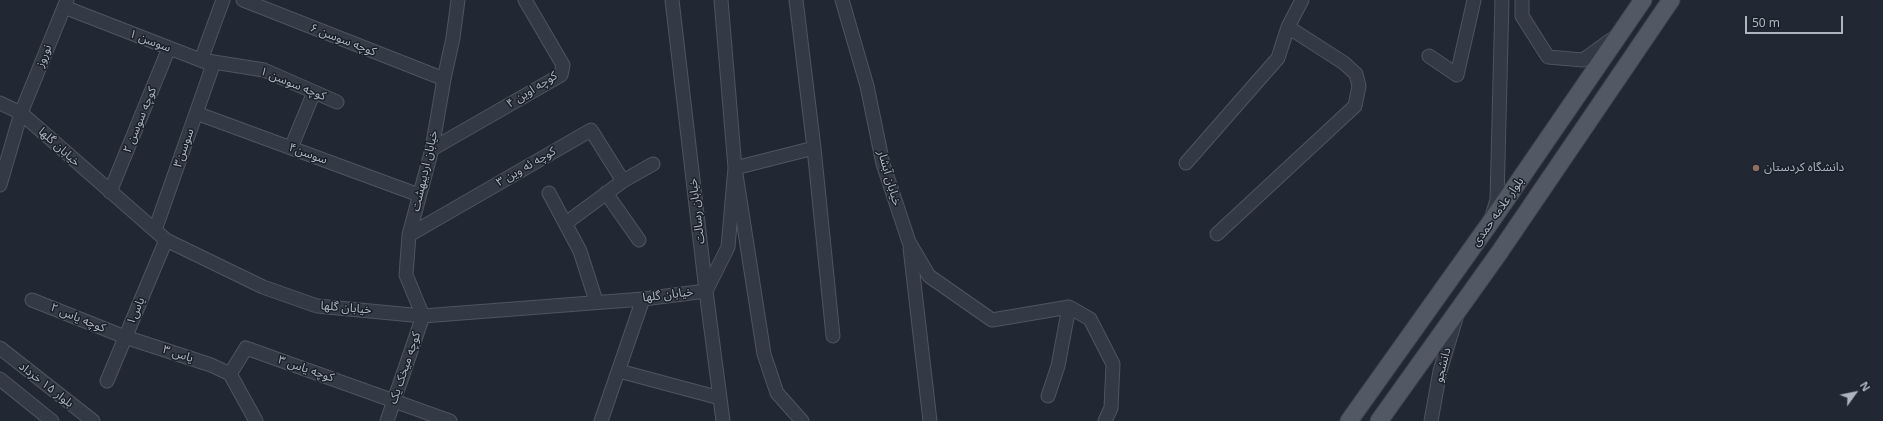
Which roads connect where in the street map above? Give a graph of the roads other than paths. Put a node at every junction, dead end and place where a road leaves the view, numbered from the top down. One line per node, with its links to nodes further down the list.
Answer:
1 (223, 0): 20 (street)
2 (243, 0): 21 (street, کوچه سوسن ۶)
3 (458, 0): 21 (street, خیابان اردیبهشت)
4 (525, 0): 29 (street, کوچه اوین ۴)
5 (672, 0): 47 (street, خیابان رسالت)
6 (721, 0): 32 (street)
7 (796, 0): 28 (street)
8 (842, 0): 46 (street, خیابان آبشار)
9 (1302, 0): 16 (street)
10 (1474, 0): 19 (street)
11 (1502, 0): 40 (street)
12 (1522, 0): 17 (street)
13 (1643, 0): 17 (main road, بلوار علامه حمدی)
14 (1671, 0): 52 (main road, بلوار علامه حمدی)
15 (66, 4): 18 (street, سوسن ۱); 25 (street, نوروز)
16 (1288, 27): 30 (street); 42 (street)
17 (1621, 33): 40 (main road, بلوار علامه حمدی)
18 (169, 48): 20 (street, سوسن ۱); 35 (street, کوچه سوسن ۲)
19 (1429, 56)
20 (207, 63): 22 (street, کوچه سوسن ۱); 26 (street, سوسن۳)
21 (444, 79): 29 (street, خیابان اردیبهشت)
22 (314, 92): 23 (street, کوچه سوسن ۱); 27 (street)
23 (337, 102)
24 (0, 103): 25 (street, خیابان گلها)
25 (21, 113): 34 (street, نوروز); 35 (street, خیابان گلها)
26 (196, 113): 27 (street, سوسن۴); 41 (street, سوسن۳)
27 (291, 148): 38 (street, سوسن۴)
28 (814, 148): 32 (street); 54 (street)
29 (432, 149): 38 (street, خیابان اردیبهشت)
30 (1186, 163)
31 (654, 164): 33 (street)
32 (735, 168): 47 (street); 71 (street)
33 (623, 181): 37 (street); 43 (street, کوچه ئه وین ۳)
34 (0, 185)
35 (110, 192): 41 (street, خیابان گلها)
36 (549, 193): 39 (street)
37 (606, 193): 39 (street); 45 (street)
38 (419, 195): 43 (street, خیابان اردیبهشت)
39 (566, 223): 50 (street)
40 (1490, 223): 74 (main road, بلوار علامه حمدی)
41 (155, 230): 44 (street, خیابان گلها)
42 (1217, 234)
43 (410, 235): 53 (street, خیابان اردیبهشت)
44 (166, 240): 53 (street, خیابان گلها); 55 (street, یاس۱)
45 (639, 240)
46 (909, 242): 51 (street, خیابان آبشار); 72 (street)
47 (706, 291): 48 (street, خیابان گلها); 62 (street, خیابان رسالت)
48 (643, 299): 50 (street, خیابان گلها); 57 (street)
49 (32, 300): 55 (street, کوچه یاس ۲)
50 (596, 301): 53 (street, خیابان گلها)
51 (1069, 307): 61 (street); 73 (street)
52 (1458, 310): 75 (main road, بلوار علامه حمدی); 76 (street, دانشجو)
53 (423, 316): 63 (street, کوچه میخک یک)
54 (833, 336)
55 (125, 337): 58 (street, یاس ۳); 60 (street, یاس۱)
56 (0, 348): 65 (street, بلوار ۱۵ خرداد)
57 (619, 371): 62 (street); 69 (street)
58 (230, 374): 63 (street, کوچه یاس ۳); 66 (street)
59 (0, 379): 64 (street, بلوار ۱۵ خرداد)
60 (107, 381)
61 (1048, 396)
62 (720, 398): 70 (street, خیابان رسالت)
63 (395, 400): 67 (street, کوچه میخک یک); 68 (street)
64 (52, 421)
65 (92, 421)
66 (256, 421)
67 (388, 421)
68 (450, 421)
69 (601, 421)
70 (724, 421)
71 (802, 421)
72 (930, 421)
73 (1105, 421)
74 (1349, 421)
75 (1379, 421)
76 (1431, 421)

